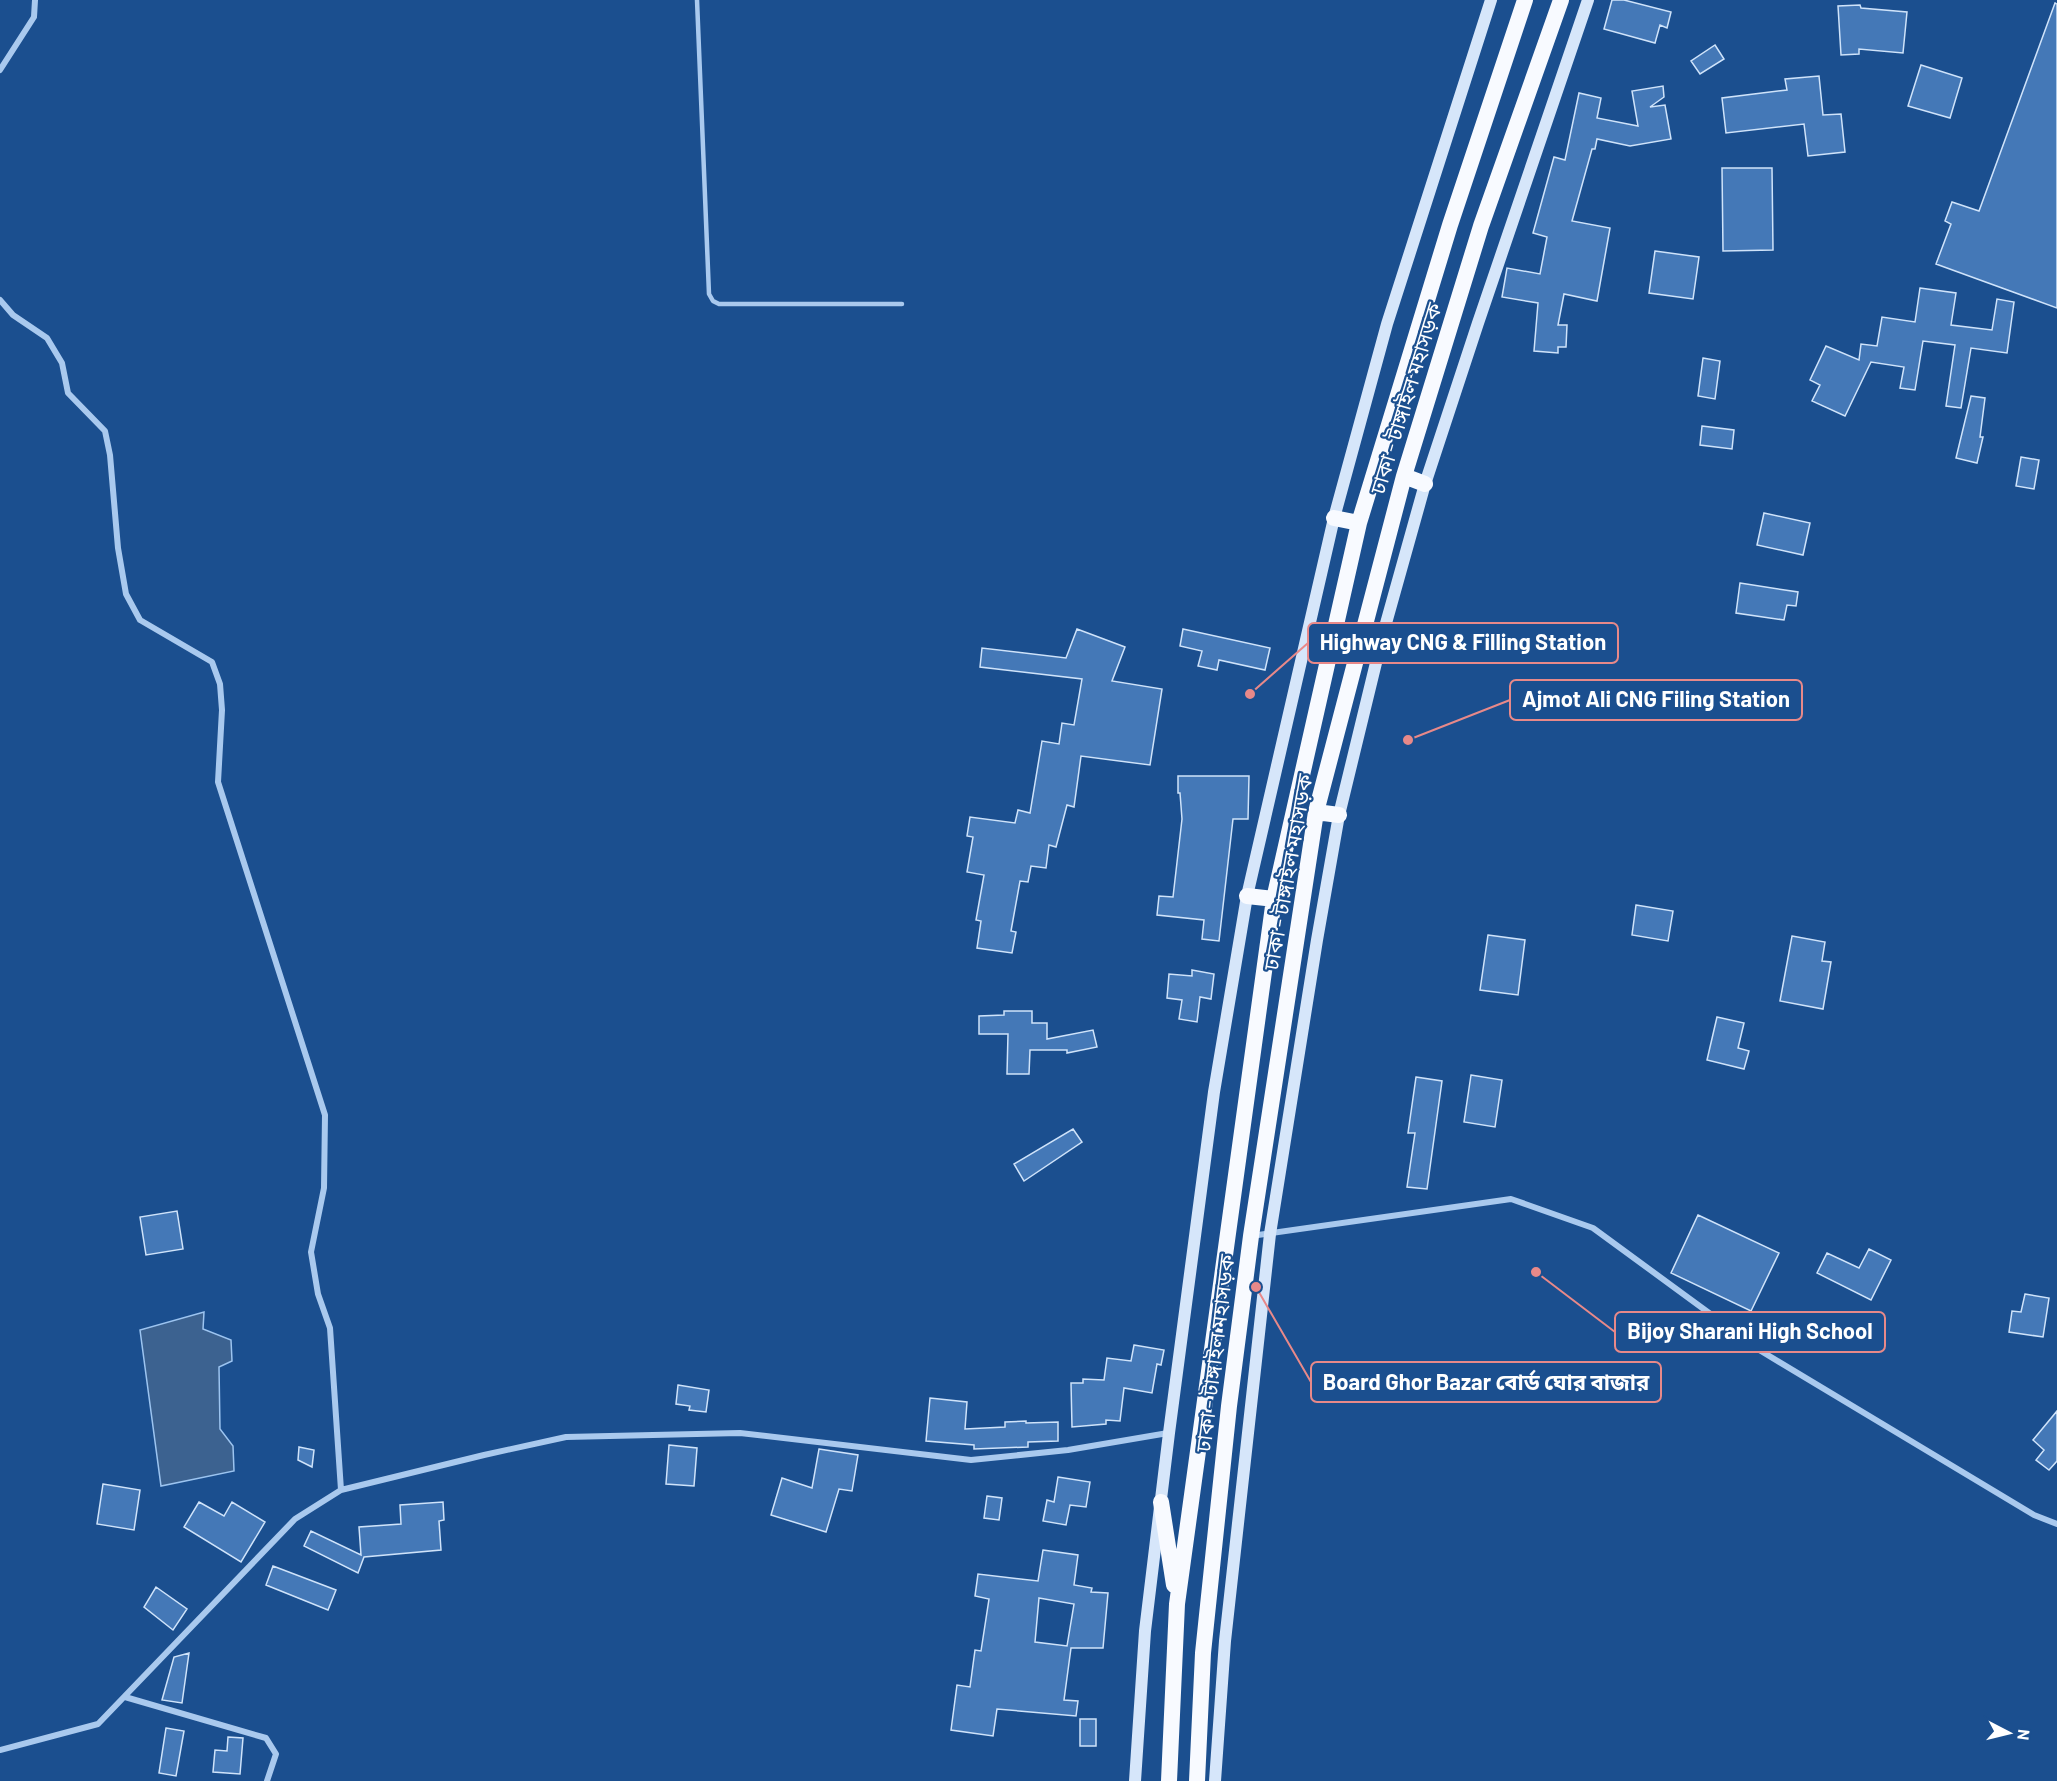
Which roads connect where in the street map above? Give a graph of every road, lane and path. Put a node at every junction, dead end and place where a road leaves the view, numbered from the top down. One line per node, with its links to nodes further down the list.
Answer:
1 (35, 0): 7 (street)
2 (697, 0): 9 (lane)
3 (1491, 0): 12 (main road)
4 (1525, 0): 13 (highway, ঢাকা - টাঙ্গাইল মহাসড়ক)
5 (1561, 0): 10 (highway, ঢাকা - টাঙ্গাইল মহাসড়ক)
6 (1588, 0): 11 (main road)
7 (0, 70)
8 (0, 300): 21 (street)
9 (902, 304)
10 (1404, 476): 11 (highway); 14 (highway, ঢাকা - টাঙ্গাইল মহাসড়ক)
11 (1425, 484): 15 (main road)
12 (1334, 518): 13 (highway); 16 (main road)
13 (1359, 523): 17 (highway, ঢাকা - টাঙ্গাইল মহাসড়ক)
14 (1316, 812): 15 (highway); 19 (highway, ঢাকা - টাঙ্গাইল মহাসড়ক)
15 (1339, 815): 18 (main road)
16 (1247, 896): 17 (highway); 20 (main road)
17 (1274, 898): 24 (highway, ঢাকা - টাঙ্গাইল মহাসড়ক)
18 (1270, 1234): 19 (street); 23 (street); 31 (main road)
19 (1251, 1236): 30 (highway, ঢাকা - টাঙ্গাইল মহাসড়ক)
20 (1169, 1433): 21 (street); 22 (main road)
21 (341, 1490): 25 (street)
22 (1161, 1502): 24 (highway); 29 (main road)
23 (2057, 1524)
24 (1177, 1604): 27 (highway, ঢাকা - টাঙ্গাইল মহাসড়ক)
25 (124, 1697): 26 (street); 28 (street)
26 (0, 1750)
27 (1168, 1780)
28 (267, 1781)
29 (1136, 1781)
30 (1197, 1781)
31 (1215, 1781)

